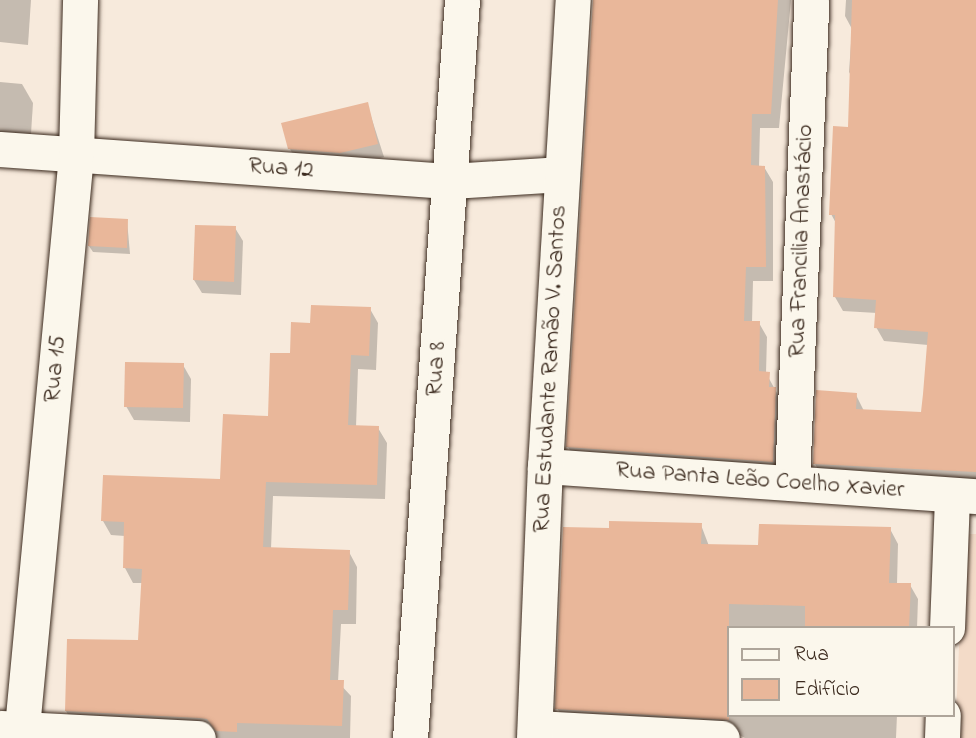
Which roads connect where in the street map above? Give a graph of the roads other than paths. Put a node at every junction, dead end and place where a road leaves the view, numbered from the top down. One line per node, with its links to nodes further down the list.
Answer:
1 (80, 0): 6 (street, Rua 15)
2 (462, 0): 8 (street, Rua 8)
3 (573, 0): 7 (street, Rua Estudante Ramão V. Santos)
4 (811, 0): 10 (street, Rua Francilia Anastácio)
5 (0, 149): 6 (street, Rua 12)
6 (76, 155): 8 (street, Rua 12); 14 (street, Rua 15)
7 (562, 174): 8 (street, Rua 12); 9 (street, Rua Estudante Ramão V. Santos)
8 (451, 181): 17 (street, Rua 8)
9 (545, 466): 10 (street, Rua Panta Leão Coelho Xavier); 15 (street, Rua Estudante Ramão V. Santos)
10 (792, 483): 11 (street, Rua Panta Leão Coelho Xavier)
11 (964, 496): 12 (street)
12 (947, 626)
13 (943, 717): 19 (street)
14 (14, 731): 16 (street)
15 (534, 733): 18 (street)
16 (198, 738)
17 (410, 738)
18 (722, 738)
19 (942, 738)

